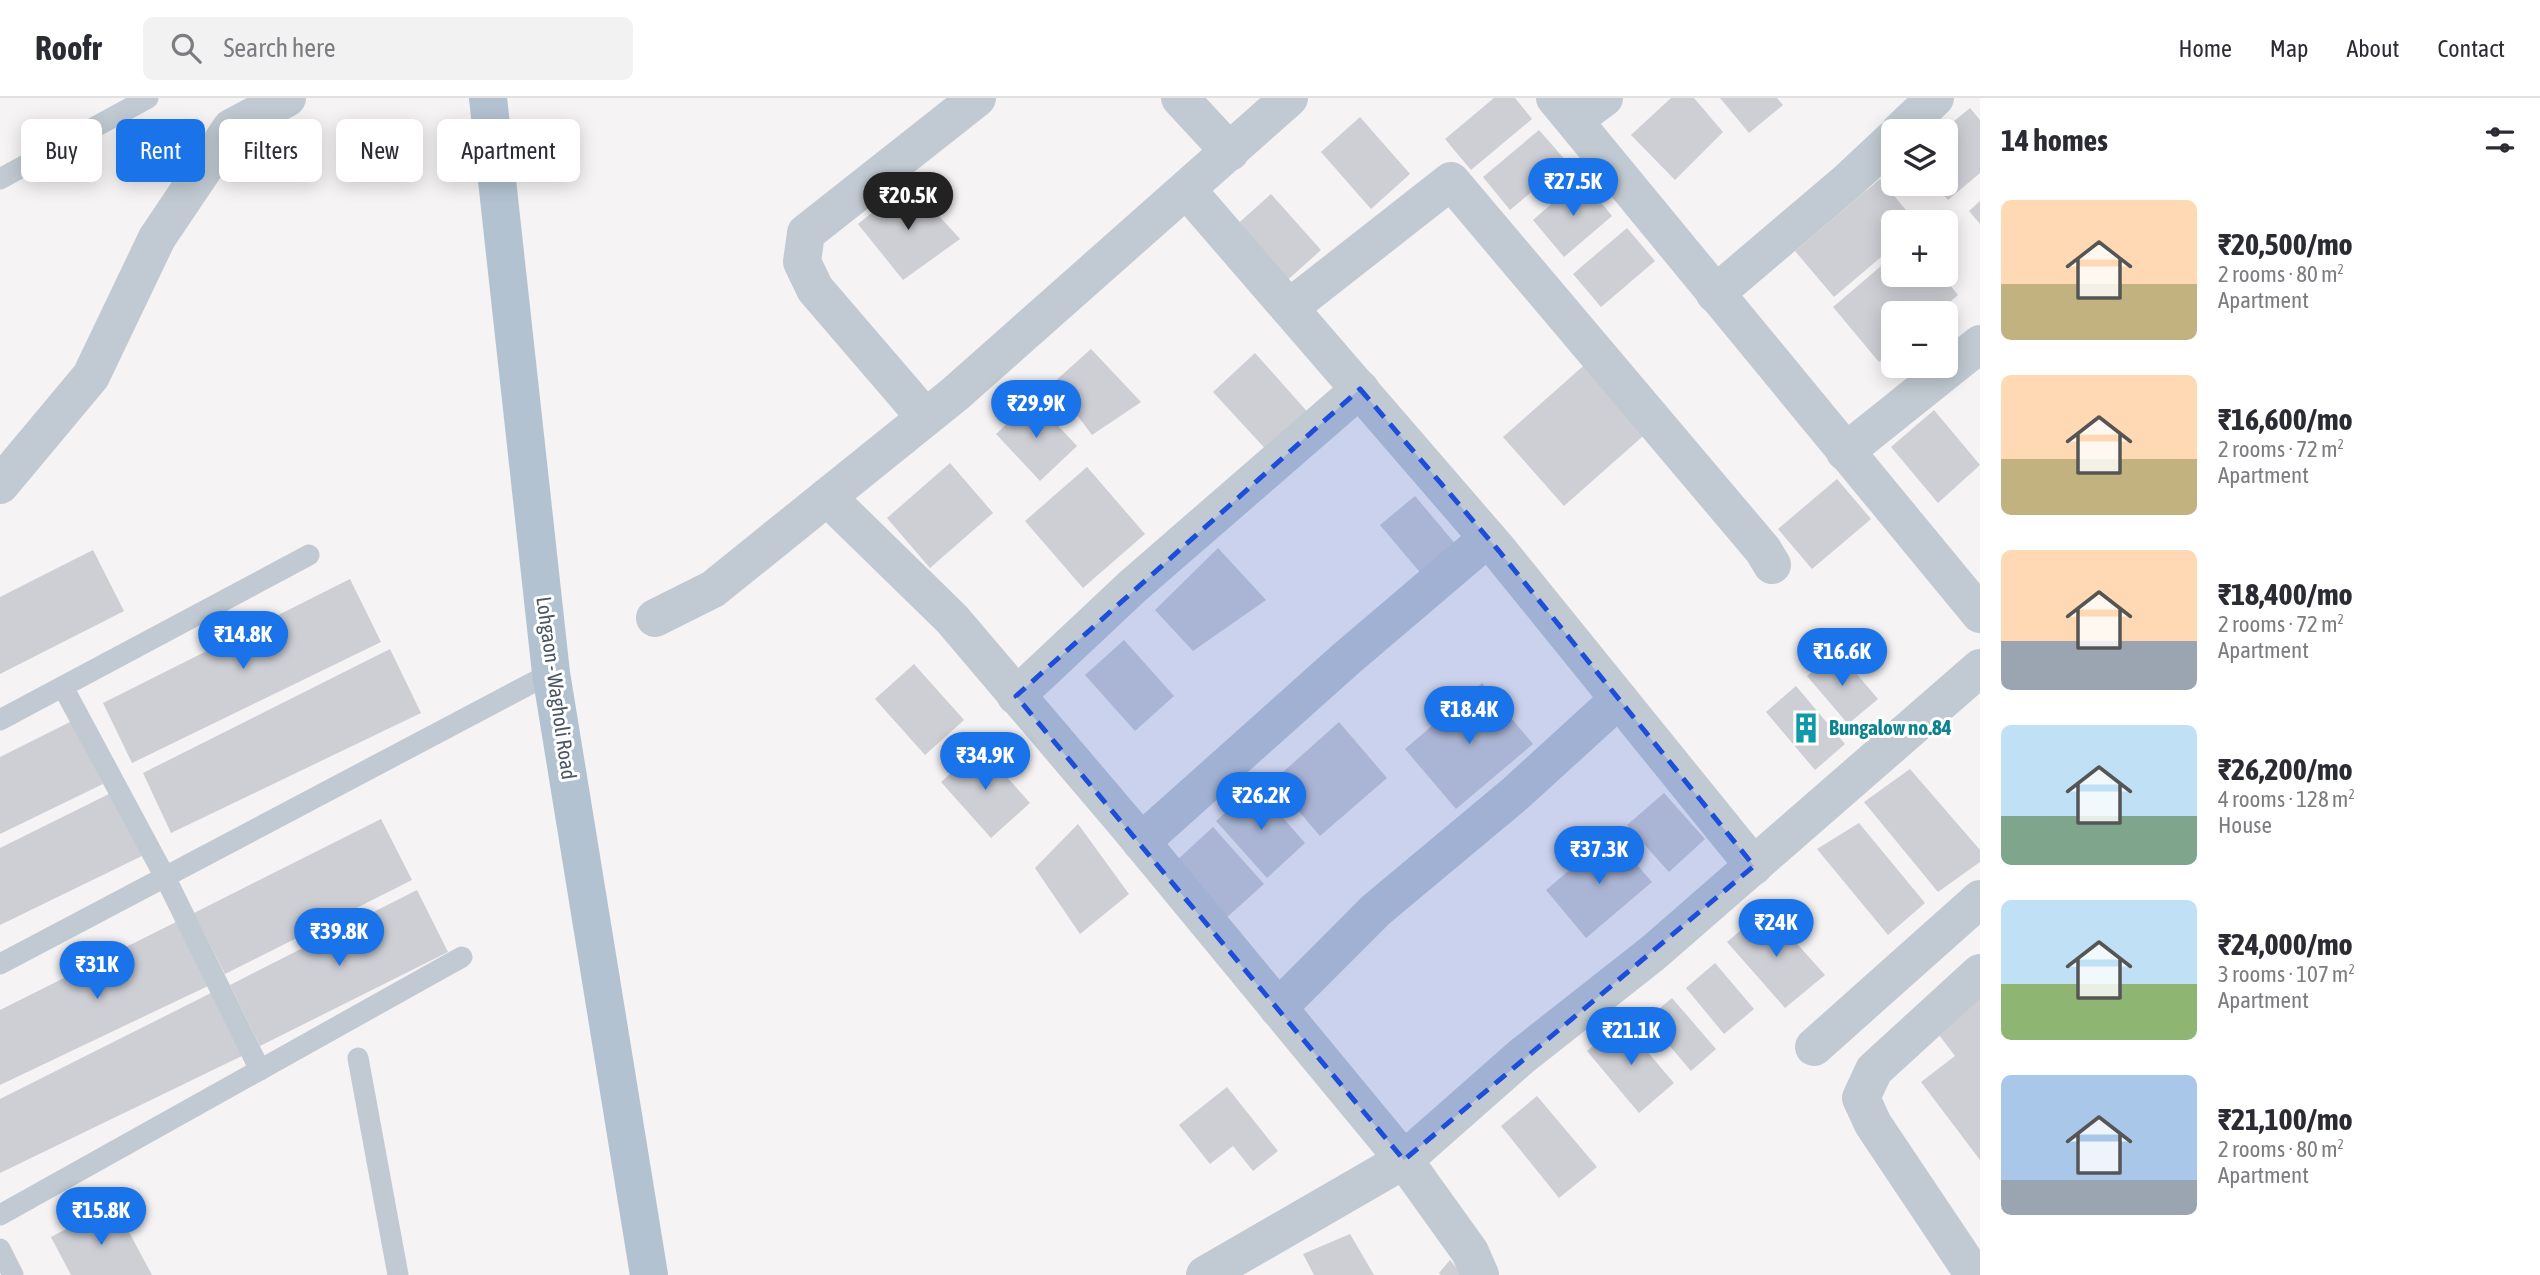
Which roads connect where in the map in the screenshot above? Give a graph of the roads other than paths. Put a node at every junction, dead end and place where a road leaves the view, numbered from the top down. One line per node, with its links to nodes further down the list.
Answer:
1 (148, 98): 13 (lane)
2 (287, 98): 21 (street)
3 (488, 98): 29 (main road, Lohgaon - Wagholi Road)
4 (977, 98): 19 (street)
5 (1180, 98): 12 (street)
6 (1289, 98): 12 (street)
7 (1604, 98): 9 (street)
8 (1935, 98): 10 (street)
9 (1564, 109): 15 (street)
10 (1913, 119)
11 (1881, 150): 15 (street)
12 (1230, 152): 14 (street)
13 (0, 179)
14 (1187, 190): 16 (street); 19 (street)
15 (1715, 294): 20 (street)
16 (1289, 308): 18 (street); 25 (street)
17 (1980, 344): 20 (street)
18 (1360, 389): 23 (street); 31 (street)
19 (925, 417): 22 (street)
20 (1845, 452): 26 (street)
21 (0, 485)
22 (827, 497): 27 (street); 31 (street)
23 (1488, 538): 32 (street); 34 (street)
24 (309, 555): 30 (lane)
25 (1772, 565)
26 (1980, 614)
27 (654, 618)
28 (1980, 668): 35 (street)
29 (551, 673): 36 (lane); 51 (main road, Lohgaon - Wagholi Road)
30 (63, 687): 33 (lane); 36 (lane)
31 (1016, 696): 34 (street)
32 (1619, 699): 35 (street); 41 (street)
33 (0, 720)
34 (1141, 842): 41 (street)
35 (1755, 866): 45 (street)
36 (165, 877): 39 (lane); 44 (lane)
37 (1980, 900): 42 (street)
38 (463, 957): 44 (lane)
39 (0, 964)
40 (1980, 972): 48 (street)
41 (1278, 1008): 45 (street)
42 (1814, 1047)
43 (358, 1058): 50 (lane)
44 (260, 1070): 46 (lane)
45 (1404, 1160): 52 (street); 53 (street)
46 (0, 1215)
47 (0, 1250): 49 (lane)
48 (1970, 1250)
49 (13, 1275)
50 (398, 1275)
51 (649, 1275)
52 (1205, 1275)
53 (1480, 1275)

